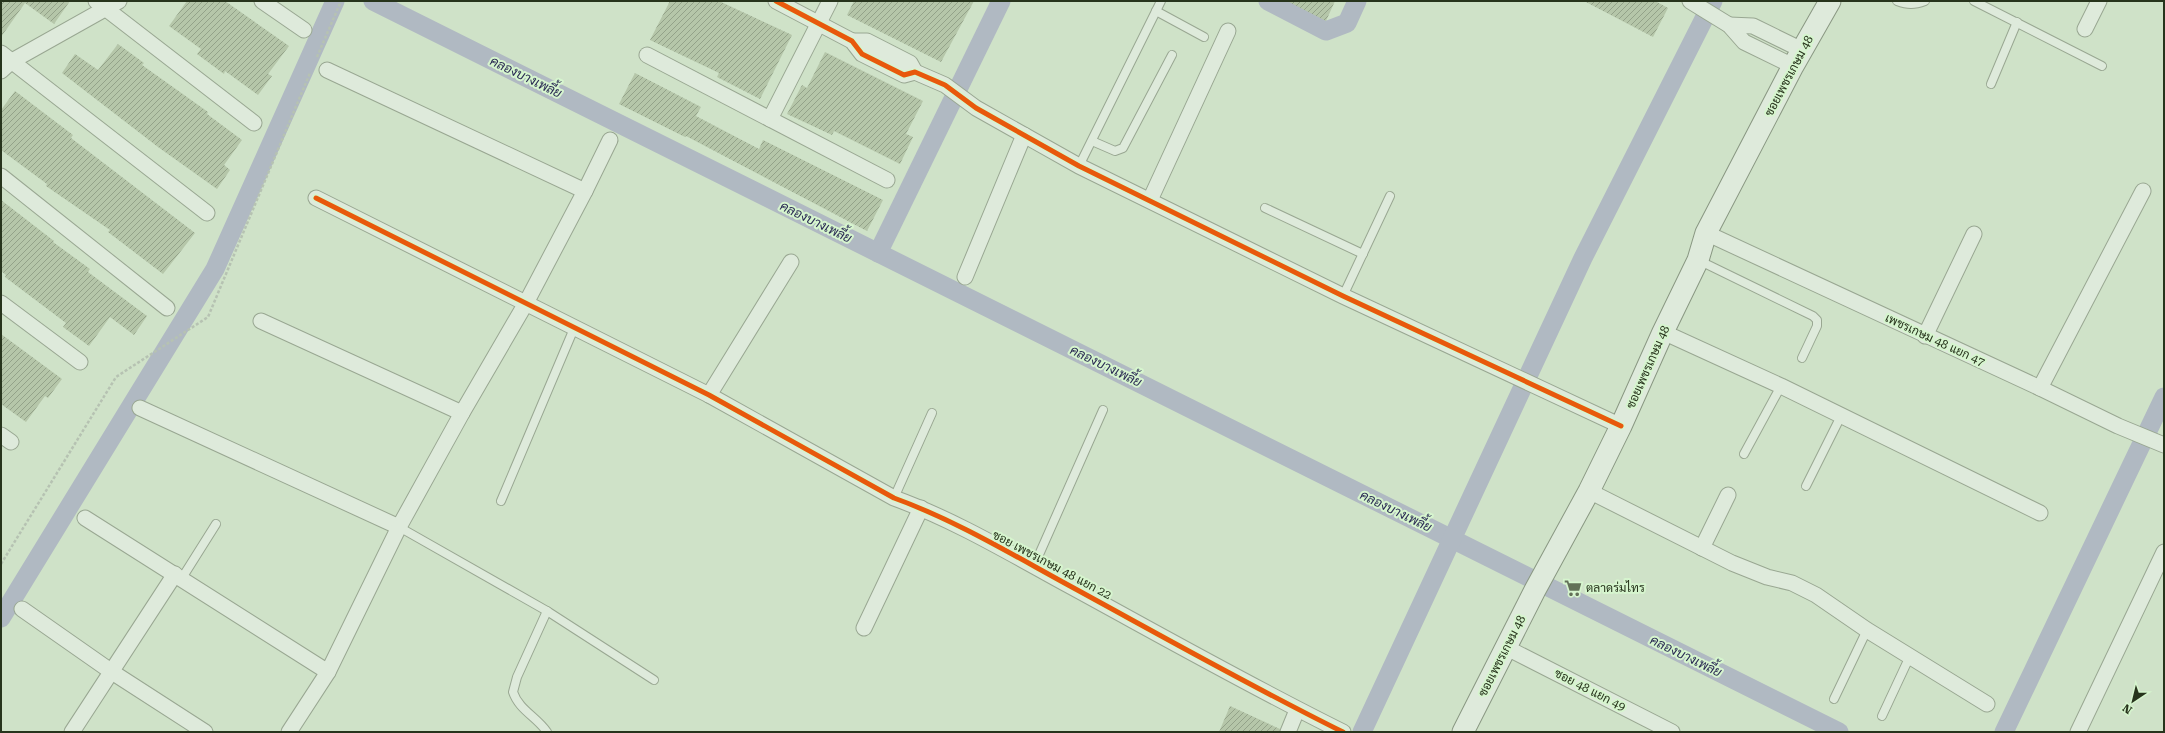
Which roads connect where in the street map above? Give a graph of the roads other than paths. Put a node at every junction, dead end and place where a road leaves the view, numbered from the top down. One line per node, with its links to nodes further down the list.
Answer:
1 (119, 1): 12 (street)
2 (262, 1): 17 (street)
3 (776, 1): 15 (street)
4 (830, 1): 15 (street)
5 (1161, 1): 13 (lane)
6 (1690, 1): 22 (street)
7 (1830, 1): 22 (street, ซอยเพชรเกษม 48)
8 (1897, 1): 9 (lane)
9 (1925, 1)
10 (1974, 1): 14 (lane)
11 (2099, 1): 16 (street)
12 (101, 5): 23 (street); 28 (street)
13 (1156, 11): 19 (lane); 31 (lane)
14 (2017, 22): 24 (lane); 26 (lane)
15 (818, 23): 27 (street); 29 (street)
16 (2085, 29)
17 (304, 30)
18 (1228, 31): 39 (street)
19 (1204, 37)
20 (647, 55): 27 (street)
21 (1172, 55): 31 (lane)
22 (1797, 58): 42 (street, ซอยเพชรเกษม 48)
23 (5, 62): 41 (street)
24 (2102, 66)
25 (321, 67): 35 (street)
26 (1991, 84)
27 (770, 119): 34 (street)
28 (254, 123)
29 (1024, 136): 32 (street); 47 (street)
30 (610, 140): 35 (street)
31 (1092, 141): 32 (lane)
32 (1079, 166): 39 (street)
33 (1, 176): 51 (street)
34 (887, 180)
35 (585, 191): 50 (street)
36 (2142, 191): 59 (street)
37 (1390, 196): 44 (lane)
38 (316, 198): 50 (street, ซอย เพชรเกษม 48 แยก 22)
39 (1150, 200): 48 (street)
40 (1265, 208): 44 (lane)
41 (207, 213)
42 (1706, 233): 45 (street, ซอยเพชรเกษม 48); 55 (street, เพชรเกษม 48 แยก 47)
43 (1974, 234): 55 (street)
44 (1363, 254): 48 (lane)
45 (1698, 260): 54 (street, ซอยเพชรเกษม 48); 56 (lane)
46 (791, 262): 60 (street)
47 (965, 277)
48 (1343, 296): 66 (street)
49 (1, 303): 57 (street)
50 (526, 303): 53 (street, ซอย เพชรเกษม 48 แยก 22); 63 (street)
51 (167, 308)
52 (261, 321): 63 (street)
53 (575, 326): 60 (street, ซอย เพชรเกษม 48 แยก 22); 73 (lane)
54 (1662, 332): 58 (street); 66 (street, ซอยเพชรเกษม 48)
55 (1925, 336): 59 (street, เพชรเกษม 48 แยก 47)
56 (1802, 358)
57 (80, 362)
58 (1781, 386): 65 (street); 68 (lane)
59 (2040, 388): 67 (street, เพชรเกษม 48 แยก 47)
60 (709, 395): 72 (street, ซอย เพชรเกษม 48 แยก 22)
61 (140, 408): 78 (street)
62 (1103, 410): 81 (lane)
63 (462, 413): 78 (street)
64 (932, 413): 72 (lane)
65 (1841, 416): 69 (lane); 75 (street)
66 (1621, 426): 70 (street, ซอยเพชรเกษม 48)
67 (2163, 445)
68 (1744, 454)
69 (1806, 486)
70 (1589, 492): 79 (street); 87 (street, ซอยเพชรเกษม 48)
71 (1728, 495): 79 (street)
72 (894, 498): 74 (street, ซอย เพชรเกษม 48 แยก 22)
73 (501, 501)
74 (921, 508): 81 (street, ซอย เพชรเกษม 48 แยก 22); 85 (street)
75 (2040, 512)
76 (85, 518): 82 (street)
77 (216, 524): 82 (lane)
78 (399, 527): 84 (lane); 90 (street)
79 (1702, 548): 86 (street)
80 (2164, 552): 104 (street)
81 (1034, 566): 94 (street, ซอย เพชรเกษม 48 แยก 22)
82 (178, 576): 89 (street); 90 (street)
83 (22, 609): 89 (street)
84 (547, 611): 91 (lane); 99 (lane)
85 (864, 628)
86 (1867, 630): 88 (street); 92 (lane)
87 (1507, 648): 102 (street, ซอยเพชรเกษม 48); 103 (street, ซอย 48 แยก 49)
88 (1910, 656): 93 (street); 95 (lane)
89 (112, 672): 96 (street); 97 (street)
90 (328, 672): 98 (street)
91 (654, 680)
92 (1834, 699)
93 (1987, 704)
94 (1297, 710): 100 (street); 101 (street, ซอย เพชรเกษม 48 แยก 22)
95 (1882, 716)
96 (72, 732)
97 (205, 732)
98 (288, 732)
99 (547, 732)
100 (1288, 732)
101 (1342, 732)
102 (1463, 732)
103 (1672, 732)
104 (2078, 732)

